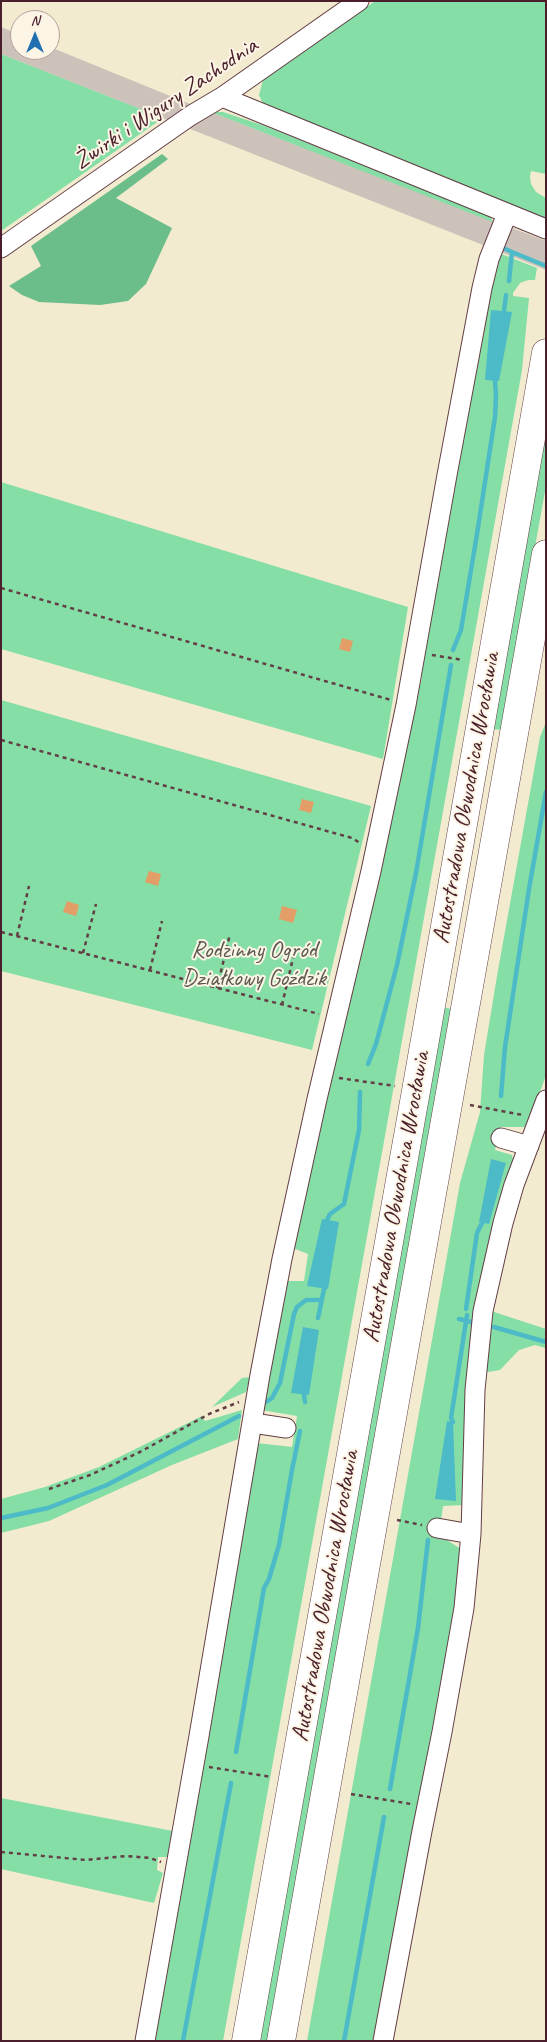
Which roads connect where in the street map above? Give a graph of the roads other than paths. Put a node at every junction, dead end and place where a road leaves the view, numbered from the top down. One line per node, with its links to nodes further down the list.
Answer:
1 (359, 1): 2 (street, Żwirki i Wigury Zachodnia)
2 (222, 97): 3 (street); 5 (street, Żwirki i Wigury Zachodnia)
3 (507, 214): 4 (street); 11 (street)
4 (546, 230)
5 (1, 248)
6 (546, 353): 16 (highway, Autostradowa Obwodnica Wrocławia)
7 (546, 554): 17 (highway, Autostradowa Obwodnica Wrocławia)
8 (546, 1100): 10 (street)
9 (501, 1138): 10 (street)
10 (529, 1146): 14 (street)
11 (253, 1423): 12 (street); 15 (street)
12 (286, 1428)
13 (437, 1528): 14 (street)
14 (471, 1534): 18 (street)
15 (145, 2041)
16 (246, 2041)
17 (281, 2041)
18 (383, 2041)

